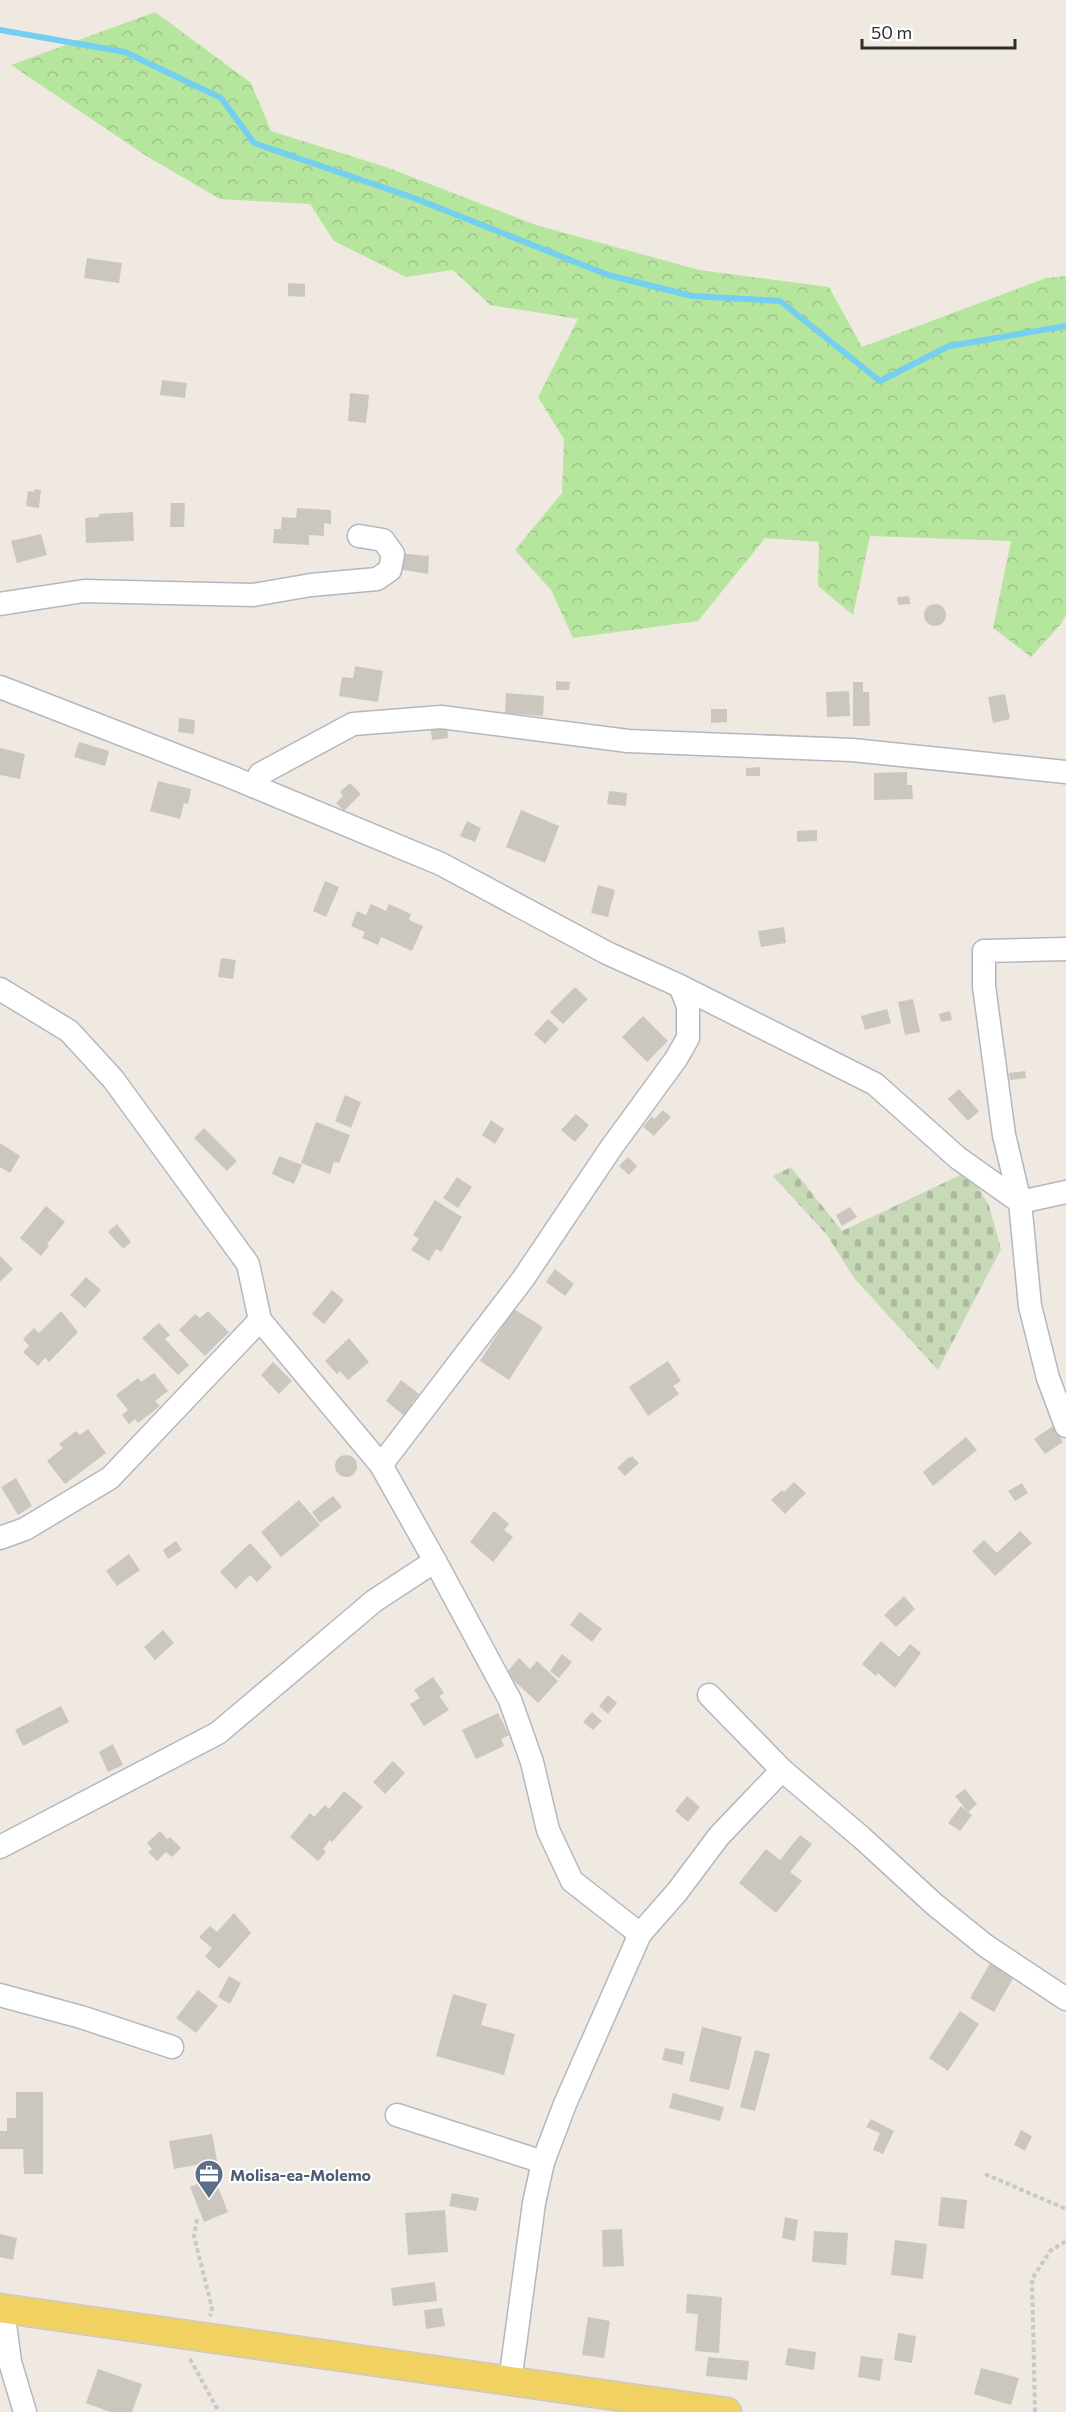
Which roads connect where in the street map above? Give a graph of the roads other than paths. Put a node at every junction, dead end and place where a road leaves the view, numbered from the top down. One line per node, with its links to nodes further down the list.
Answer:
1 (359, 536): 2 (street)
2 (0, 604)
3 (0, 687): 5 (street)
4 (1066, 772): 5 (street)
5 (253, 786): 7 (street)
6 (1066, 950): 10 (street)
7 (680, 986): 10 (street); 13 (street)
8 (0, 989): 11 (street)
9 (1066, 1192): 10 (street)
10 (1020, 1202): 12 (street)
11 (260, 1320): 13 (street); 14 (street)
12 (1066, 1426)
13 (381, 1465): 15 (street)
14 (0, 1538)
15 (435, 1561): 18 (street); 19 (street)
16 (709, 1695): 17 (street)
17 (782, 1770): 19 (street); 21 (street)
18 (0, 1847)
19 (640, 1934): 24 (street)
20 (0, 1995): 22 (street)
21 (1066, 2000)
22 (172, 2047)
23 (397, 2115): 24 (street)
24 (543, 2162): 26 (street)
25 (2, 2308): 26 (main road); 27 (street)
26 (510, 2382): 28 (main road)
27 (25, 2412)
28 (727, 2412)

